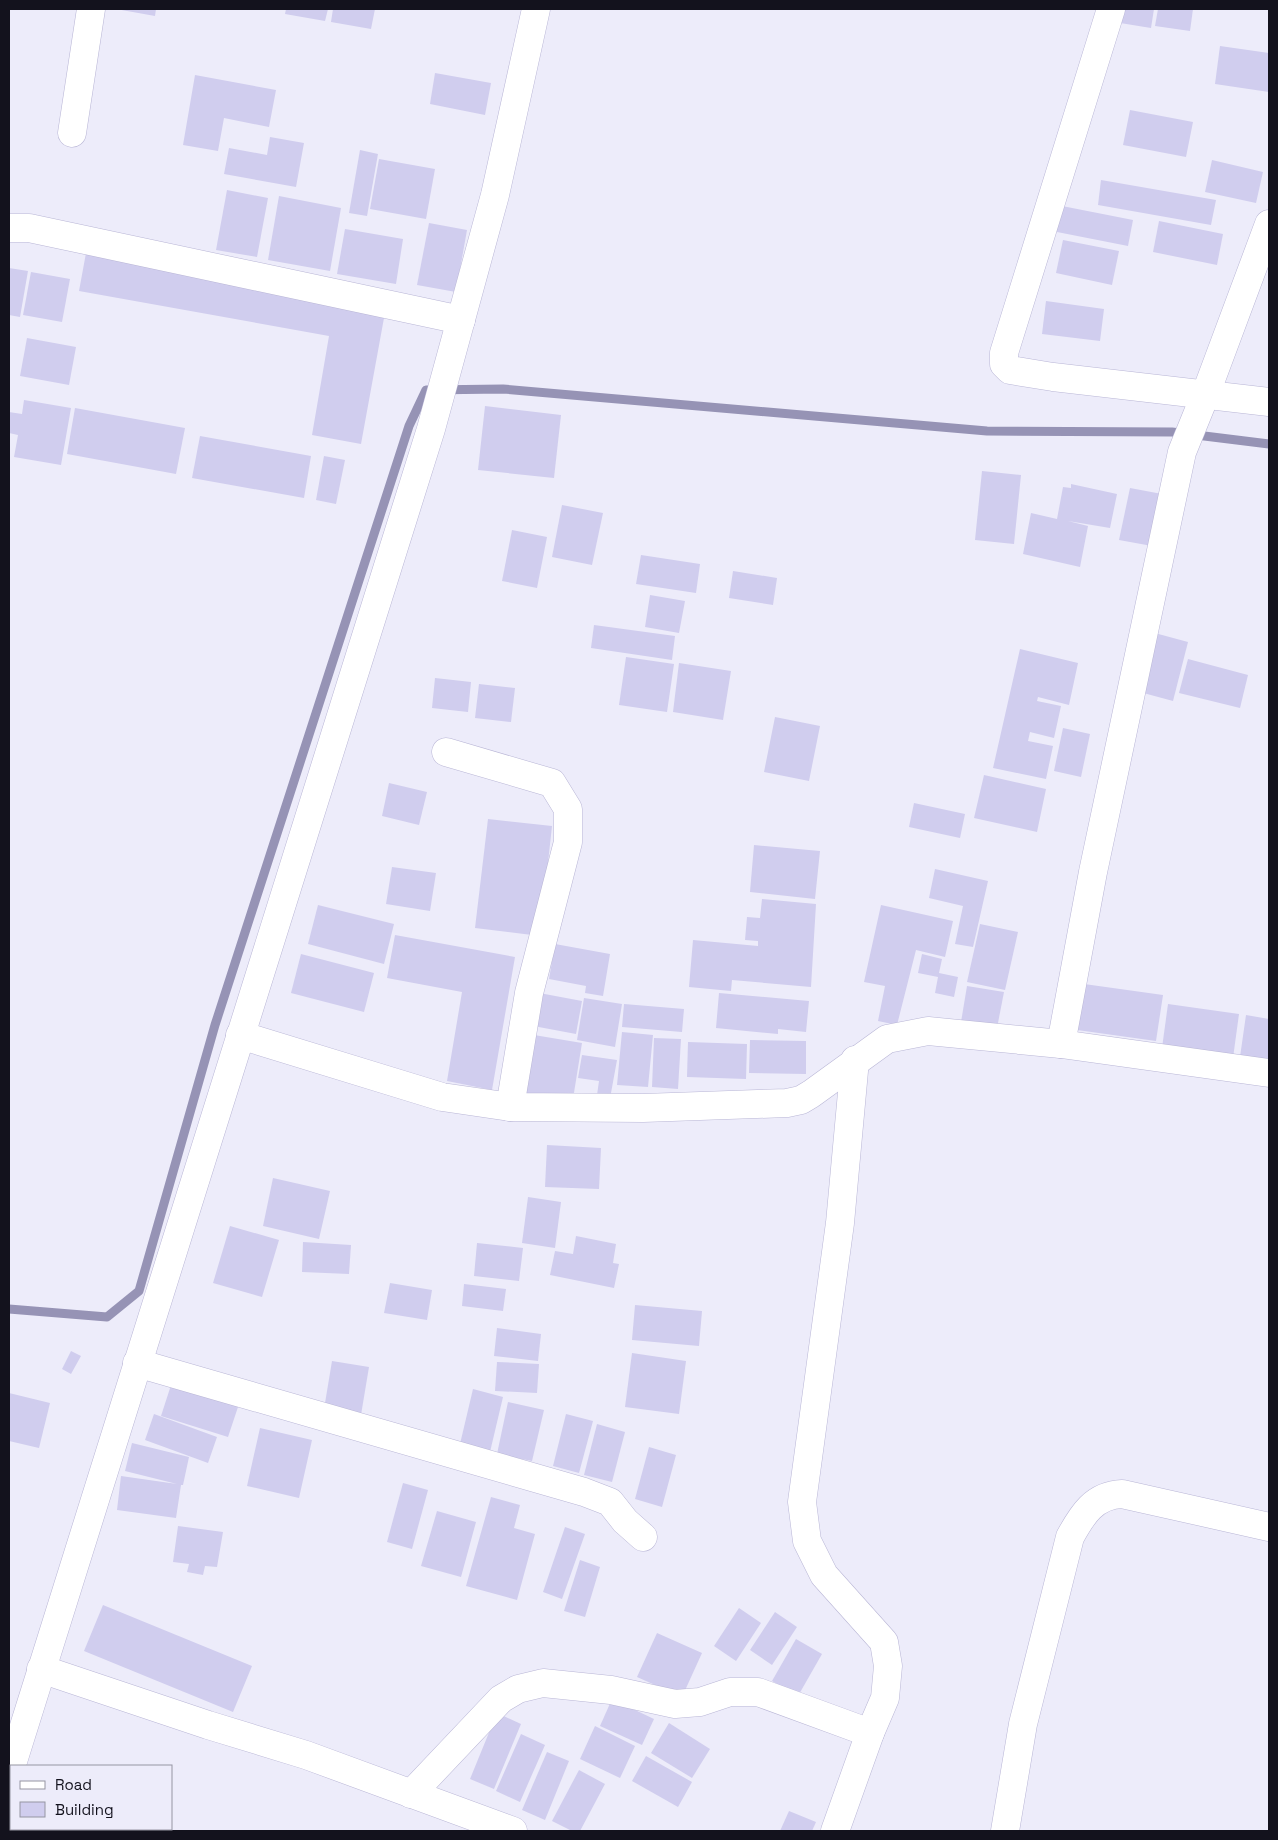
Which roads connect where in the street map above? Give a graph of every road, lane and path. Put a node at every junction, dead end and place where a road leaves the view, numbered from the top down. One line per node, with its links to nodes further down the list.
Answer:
1 (92, 9): 4 (street)
2 (536, 9): 7 (street)
3 (1111, 9): 8 (street)
4 (72, 133)
5 (1269, 224): 8 (street)
6 (9, 228): 7 (street)
7 (461, 320): 11 (street)
8 (1204, 399): 9 (street); 12 (street)
9 (1269, 402)
10 (446, 752): 15 (street)
11 (240, 1035): 15 (street); 16 (street)
12 (1061, 1044): 13 (street); 14 (street)
13 (855, 1060): 15 (street); 20 (street)
14 (1269, 1073)
15 (510, 1107)
16 (137, 1363): 18 (street); 19 (street)
17 (1269, 1527): 25 (street)
18 (643, 1537)
19 (41, 1669): 21 (street); 22 (street)
20 (870, 1733): 22 (street); 24 (street)
21 (12, 1765)
22 (411, 1794): 23 (street)
23 (513, 1831)
24 (836, 1831)
25 (1005, 1831)

